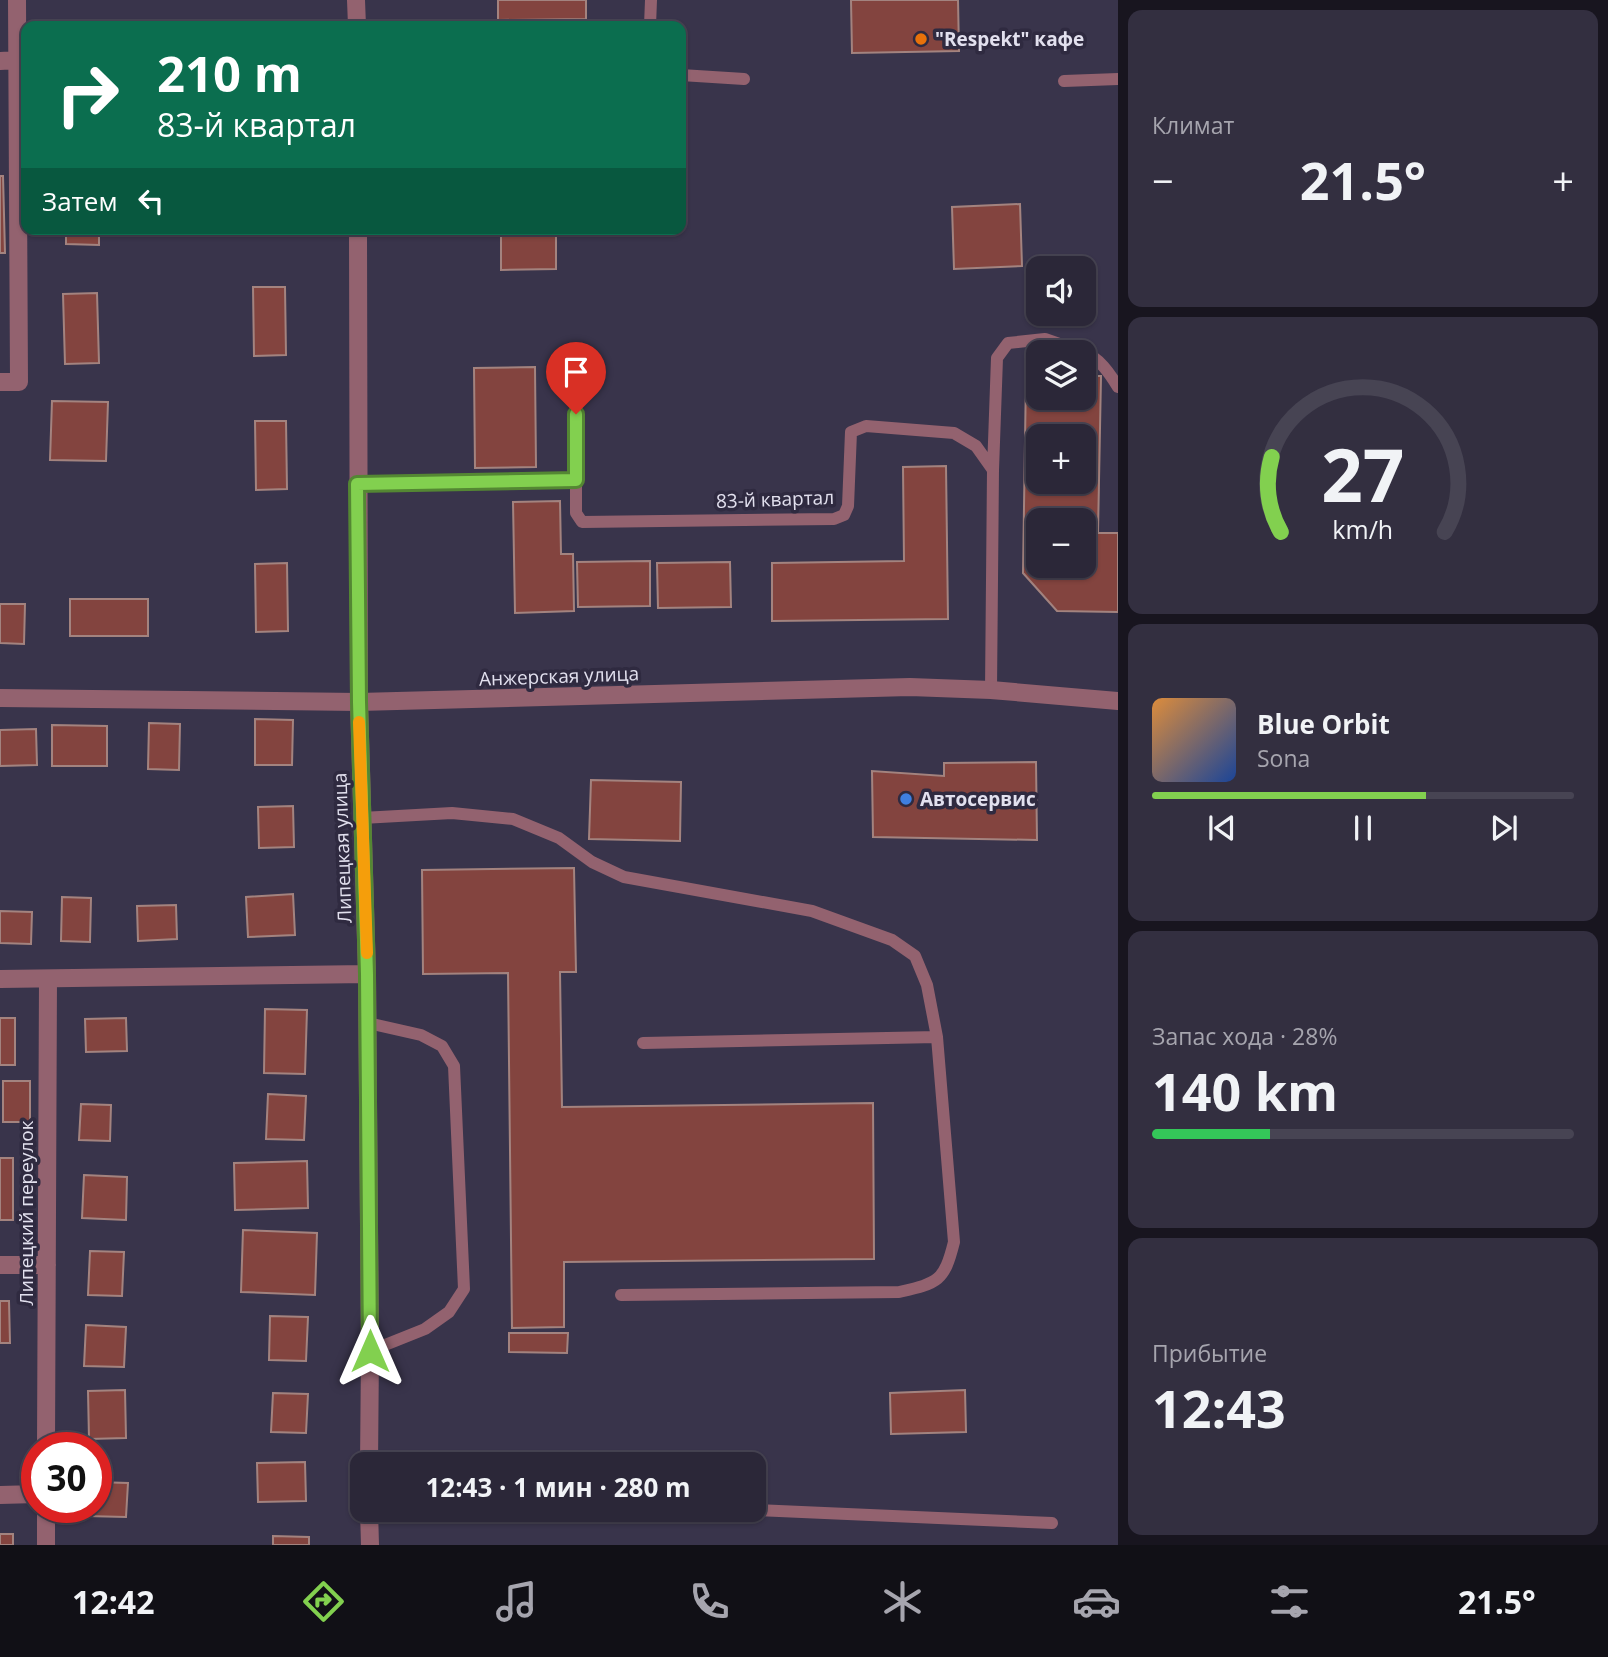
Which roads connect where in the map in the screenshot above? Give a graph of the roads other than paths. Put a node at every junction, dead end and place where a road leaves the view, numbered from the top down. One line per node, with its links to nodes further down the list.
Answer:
1 (17, 0): 6 (street)
2 (356, 0): 4 (street)
3 (651, 0): 5 (lane)
4 (357, 21)
5 (650, 21)
6 (9, 60): 14 (street)
7 (686, 75): 8 (lane)
8 (744, 79)
9 (1118, 79): 10 (lane)
10 (1064, 81)
11 (358, 235): 19 (street, Липецкая улица)
12 (1026, 340): 17 (lane)
13 (1096, 360): 15 (lane)
14 (0, 382)
15 (1118, 387)
16 (576, 391): 18 (lane, 83-й квартал)
17 (993, 470): 18 (lane, 83-й квартал); 20 (lane)
18 (576, 480): 19 (lane)
19 (357, 484): 23 (street, Липецкая улица)
20 (991, 690): 22 (street, Анжерская улица); 23 (street, Анжерская улица)
21 (0, 698): 23 (street, Анжерская улица)
22 (1118, 701)
23 (359, 702): 24 (street, Липецкая улица)
24 (362, 818): 25 (street, Липецкая улица); 29 (lane)
25 (367, 974): 27 (street); 28 (street, Липецкая улица)
26 (0, 979): 27 (street)
27 (48, 979): 32 (street, Липецкий переулок)
28 (368, 1023): 34 (street, Липецкая улица); 34 (lane)
29 (937, 1037): 30 (lane); 33 (lane)
30 (643, 1043)
31 (0, 1265): 32 (street)
32 (47, 1265): 35 (street, Липецкий переулок)
33 (621, 1295)
34 (370, 1351): 36 (street, Липецкая улица)
35 (46, 1432)
36 (369, 1452)
37 (21, 1494): 38 (street)
38 (0, 1495)
39 (766, 1511): 42 (lane)
40 (369, 1522): 44 (street)
41 (46, 1523): 43 (street)
42 (1052, 1523)
43 (46, 1545)
44 (370, 1545)

